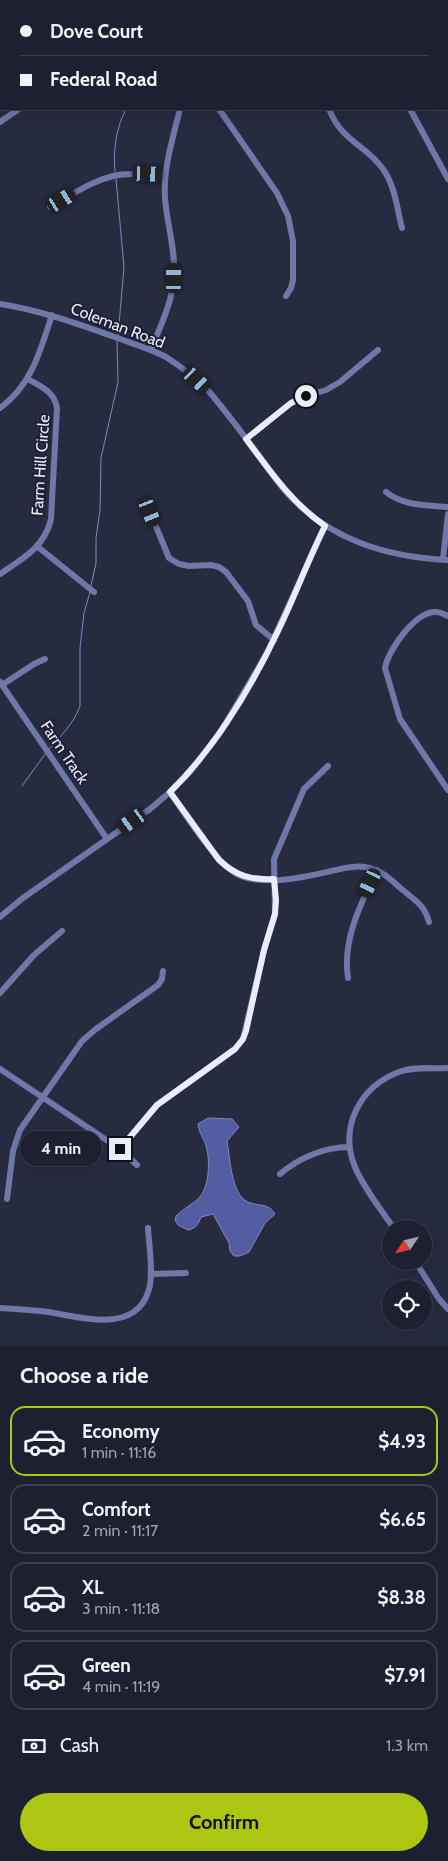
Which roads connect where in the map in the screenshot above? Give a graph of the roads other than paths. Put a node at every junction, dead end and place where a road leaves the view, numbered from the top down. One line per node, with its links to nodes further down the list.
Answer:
1 (18, 110): 6 (street)
2 (180, 110): 7 (street)
3 (220, 110): 11 (street)
4 (329, 110): 10 (street)
5 (411, 110): 8 (street)
6 (0, 122)
7 (165, 175): 9 (street); 14 (street)
8 (448, 179)
9 (50, 208)
10 (402, 228)
11 (286, 296)
12 (0, 304): 13 (street, Coleman Road)
13 (52, 316): 14 (street, Coleman Road); 16 (street)
14 (151, 350): 18 (street, Coleman Road)
15 (378, 350): 18 (street)
16 (28, 379): 17 (street); 24 (street, Farm Hill Circle)
17 (0, 408)
18 (246, 439): 23 (street, Coleman Road)
19 (386, 492): 20 (street)
20 (448, 507)
21 (150, 512): 29 (street)
22 (448, 514): 25 (street)
23 (325, 526): 25 (street, Coleman Road); 29 (street)
24 (38, 547): 26 (street, Farm Hill Circle); 27 (street)
25 (445, 560)
26 (0, 574)
27 (94, 592)
28 (448, 616): 33 (street)
29 (274, 640): 34 (street)
30 (45, 659): 31 (street)
31 (1, 683): 35 (street, Farm Track)
32 (328, 766): 37 (street)
33 (448, 790)
34 (170, 792): 35 (street); 37 (street)
35 (107, 839): 38 (street)
36 (376, 870): 37 (street); 39 (street); 42 (street)
37 (274, 879): 48 (street)
38 (0, 917)
39 (429, 922)
40 (62, 931): 43 (street)
41 (163, 971): 46 (street)
42 (348, 978)
43 (0, 993)
44 (0, 1068): 46 (street)
45 (448, 1068): 47 (street)
46 (42, 1097): 48 (street); 51 (street)
47 (349, 1147): 50 (street); 52 (street)
48 (120, 1149): 49 (street)
49 (137, 1165)
50 (280, 1174)
51 (7, 1199)
52 (388, 1220)
53 (148, 1228): 56 (street)
54 (421, 1270): 58 (street)
55 (186, 1273): 56 (street)
56 (151, 1274): 57 (street)
57 (0, 1308)
58 (448, 1309)

